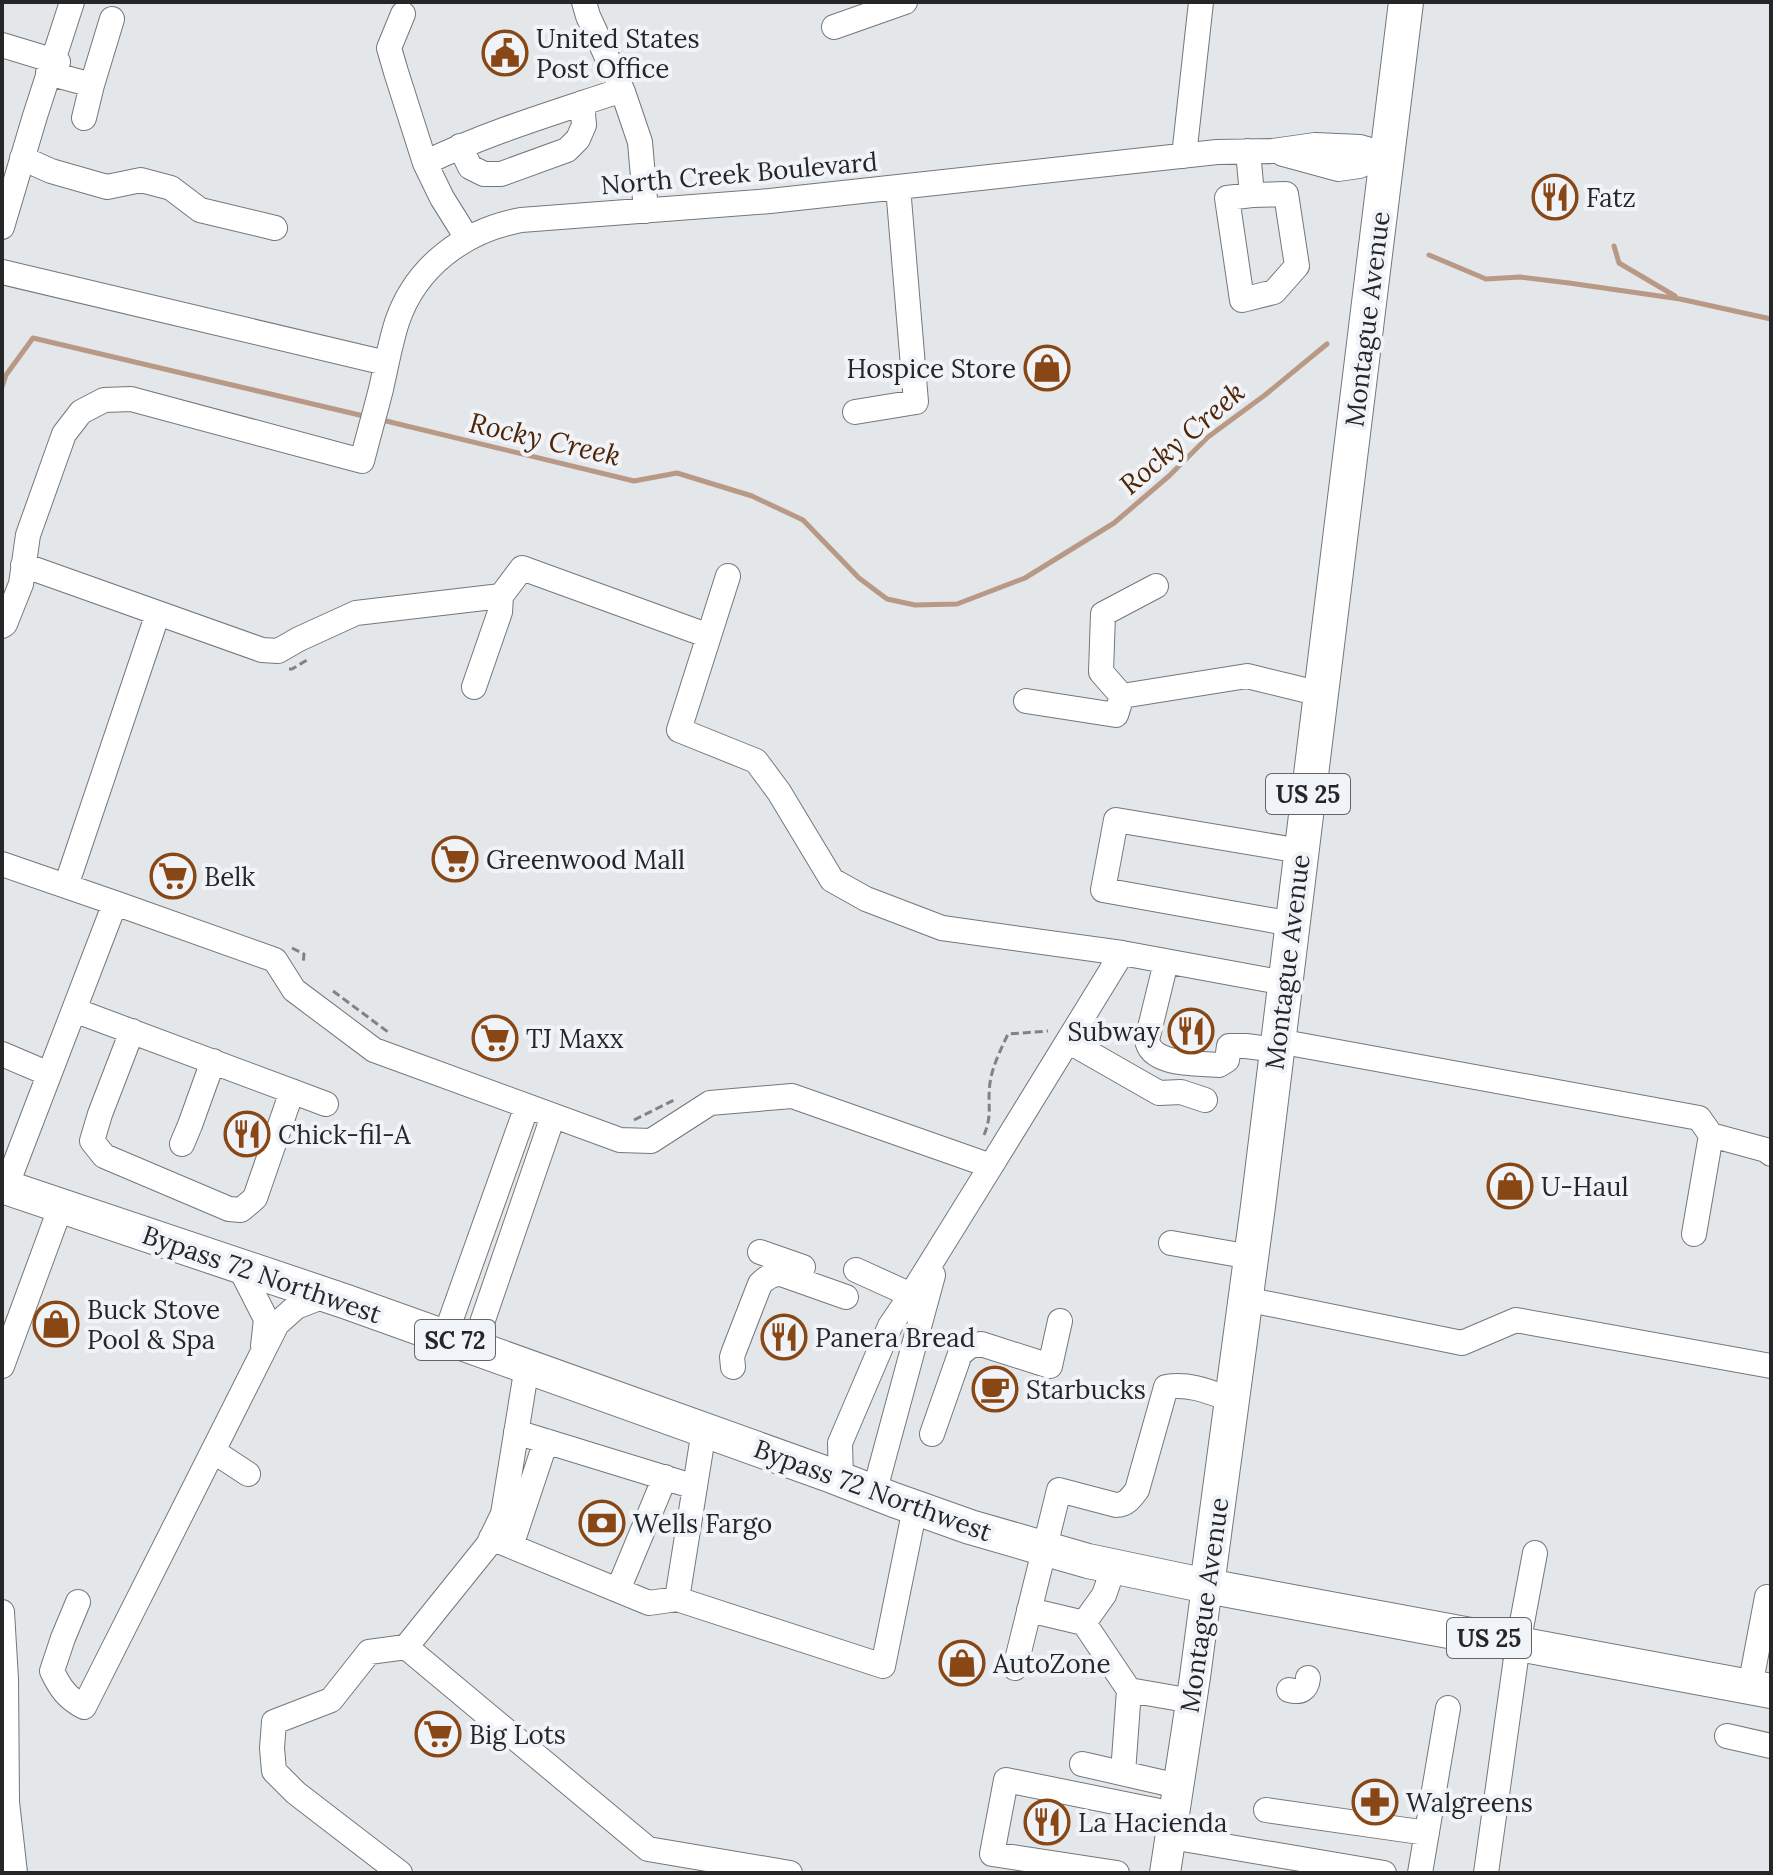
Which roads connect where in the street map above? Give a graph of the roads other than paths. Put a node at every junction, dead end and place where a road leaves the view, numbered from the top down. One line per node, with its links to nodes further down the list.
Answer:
1 (72, 2): 10 (street)
2 (584, 2): 12 (street)
3 (905, 2): 8 (street)
4 (1201, 2): 18 (street)
5 (1406, 2): 17 (highway, Montague Avenue / US 25)
6 (403, 14): 20 (street)
7 (112, 19): 11 (street)
8 (834, 27)
9 (2, 45): 10 (street)
10 (53, 65): 11 (street); 19 (street)
11 (92, 85): 14 (street)
12 (623, 92): 13 (street); 23 (street)
13 (582, 103): 15 (street); 15 (street)
14 (84, 118)
15 (460, 146): 20 (street)
16 (1248, 151): 17 (street, North Creek Boulevard); 18 (street, North Creek Boulevard); 22 (street)
17 (1387, 155): 38 (highway, Montague Avenue / US 25)
18 (1184, 156): 21 (street, North Creek Boulevard)
19 (22, 158): 24 (street); 25 (street)
20 (425, 163): 26 (street)
21 (898, 187): 23 (street, North Creek Boulevard); 29 (street)
22 (1252, 195): 22 (street)
23 (646, 211): 26 (street, North Creek Boulevard)
24 (2, 227)
25 (275, 228)
26 (467, 238): 28 (street, North Creek Boulevard)
27 (2, 272): 28 (street)
28 (386, 363): 30 (street, North Creek Boulevard)
29 (855, 412)
30 (23, 565): 34 (street); 35 (street)
31 (728, 576): 36 (street)
32 (1156, 586): 39 (street)
33 (501, 596): 34 (street); 36 (street); 37 (street)
34 (158, 613): 43 (street)
35 (2, 626)
36 (709, 636): 46 (street)
37 (474, 687)
38 (1321, 694): 39 (street); 41 (highway, Montague Avenue / US 25)
39 (1122, 696): 40 (street)
40 (1026, 701)
41 (1301, 851): 45 (highway, Montague Avenue / US 25); 45 (street)
42 (2, 864): 43 (street)
43 (66, 886): 44 (street)
44 (115, 903): 49 (street); 59 (street)
45 (1292, 924): 48 (highway, Montague Avenue / US 25)
46 (1122, 953): 47 (street); 51 (street)
47 (1166, 962): 48 (street); 52 (street)
48 (1285, 983): 52 (highway, Montague Avenue / US 25)
49 (74, 1010): 50 (street); 55 (street)
50 (132, 1031): 54 (street); 56 (street)
51 (1058, 1036): 57 (street); 64 (street)
52 (1277, 1045): 61 (street); 71 (highway, Montague Avenue / US 25)
53 (2, 1054): 55 (street)
54 (213, 1061): 56 (street); 62 (street)
55 (49, 1074): 65 (street)
56 (292, 1091): 58 (street)
57 (1205, 1100)
58 (326, 1104)
59 (527, 1106): 60 (street); 78 (street)
60 (553, 1116): 64 (street); 78 (street)
61 (1711, 1135): 63 (street); 67 (street)
62 (182, 1144)
63 (1771, 1154)
64 (991, 1166): 69 (street)
65 (4, 1187): 66 (highway, Bypass 72 Northwest / SC 72)
66 (61, 1206): 72 (highway, Bypass 72 Northwest / SC 72); 80 (street)
67 (1694, 1234)
68 (1171, 1243): 71 (street)
69 (940, 1248): 75 (street); 94 (street)
70 (760, 1252): 73 (street)
71 (1251, 1257): 76 (highway, Montague Avenue / US 25)
72 (239, 1266): 74 (highway, Bypass 72 Northwest / SC 72); 79 (street)
73 (851, 1284): 75 (street); 83 (street)
74 (327, 1295): 78 (highway, Bypass 72 Northwest / SC 72); 79 (street)
75 (911, 1295): 92 (street)
76 (1245, 1299): 82 (street); 84 (highway, Montague Avenue / US 25)
77 (1060, 1321): 87 (street)
78 (459, 1341): 81 (highway, Bypass 72 Northwest / SC 72)
79 (262, 1353): 89 (street)
80 (2, 1366)
81 (527, 1366): 85 (highway, Bypass 72 Northwest / SC 72); 86 (street)
82 (1771, 1366)
83 (733, 1367)
84 (1232, 1400): 97 (street); 100 (highway, Montague Avenue / US 25)
85 (704, 1430): 92 (highway, Bypass 72 Northwest / SC 72); 93 (street)
86 (516, 1432): 88 (street); 96 (street)
87 (932, 1434)
88 (546, 1441): 91 (street); 96 (street)
89 (213, 1451): 90 (street); 104 (street)
90 (248, 1474)
91 (665, 1477): 93 (street); 101 (street)
92 (841, 1480): 94 (highway, Bypass 72 Northwest / SC 72)
93 (695, 1487): 103 (street)
94 (874, 1493): 95 (highway, Bypass 72 Northwest / SC 72)
95 (915, 1508): 97 (highway, Bypass 72 Northwest / SC 72); 103 (street)
96 (501, 1542): 101 (street); 109 (street)
97 (1045, 1549): 99 (highway, Bypass 72 Northwest / SC 72); 105 (street)
98 (1535, 1553): 108 (street)
99 (1114, 1566): 100 (highway, Bypass 72 Northwest / SC 72); 107 (street)
100 (1207, 1586): 108 (highway, Bypass 72 Northwest / US 25); 113 (main road, Montague Avenue)
101 (618, 1590): 103 (street)
102 (1767, 1597): 111 (street)
103 (677, 1599)
104 (78, 1602)
105 (1029, 1610): 107 (street); 110 (street)
106 (2, 1612): 122 (street)
107 (1084, 1623): 112 (street)
108 (1518, 1644): 111 (highway, Bypass 72 Northwest / US 25); 129 (street)
109 (406, 1647): 123 (street); 124 (street)
110 (1015, 1668)
111 (1760, 1689)
112 (1129, 1690): 113 (street); 118 (street)
113 (1192, 1701): 120 (main road, Montague Avenue)
114 (1448, 1708): 121 (street)
115 (1727, 1736): 116 (street)
116 (1771, 1746)
117 (1082, 1764): 118 (street)
118 (1123, 1773): 120 (street)
119 (1266, 1810): 121 (street)
120 (1174, 1812): 125 (street); 126 (main road, Montague Avenue); 127 (street)
121 (1427, 1833): 128 (street)
122 (15, 1873)
123 (400, 1873)
124 (790, 1873)
125 (1117, 1873)
126 (1165, 1873)
127 (1384, 1873)
128 (1420, 1873)
129 (1486, 1873)

